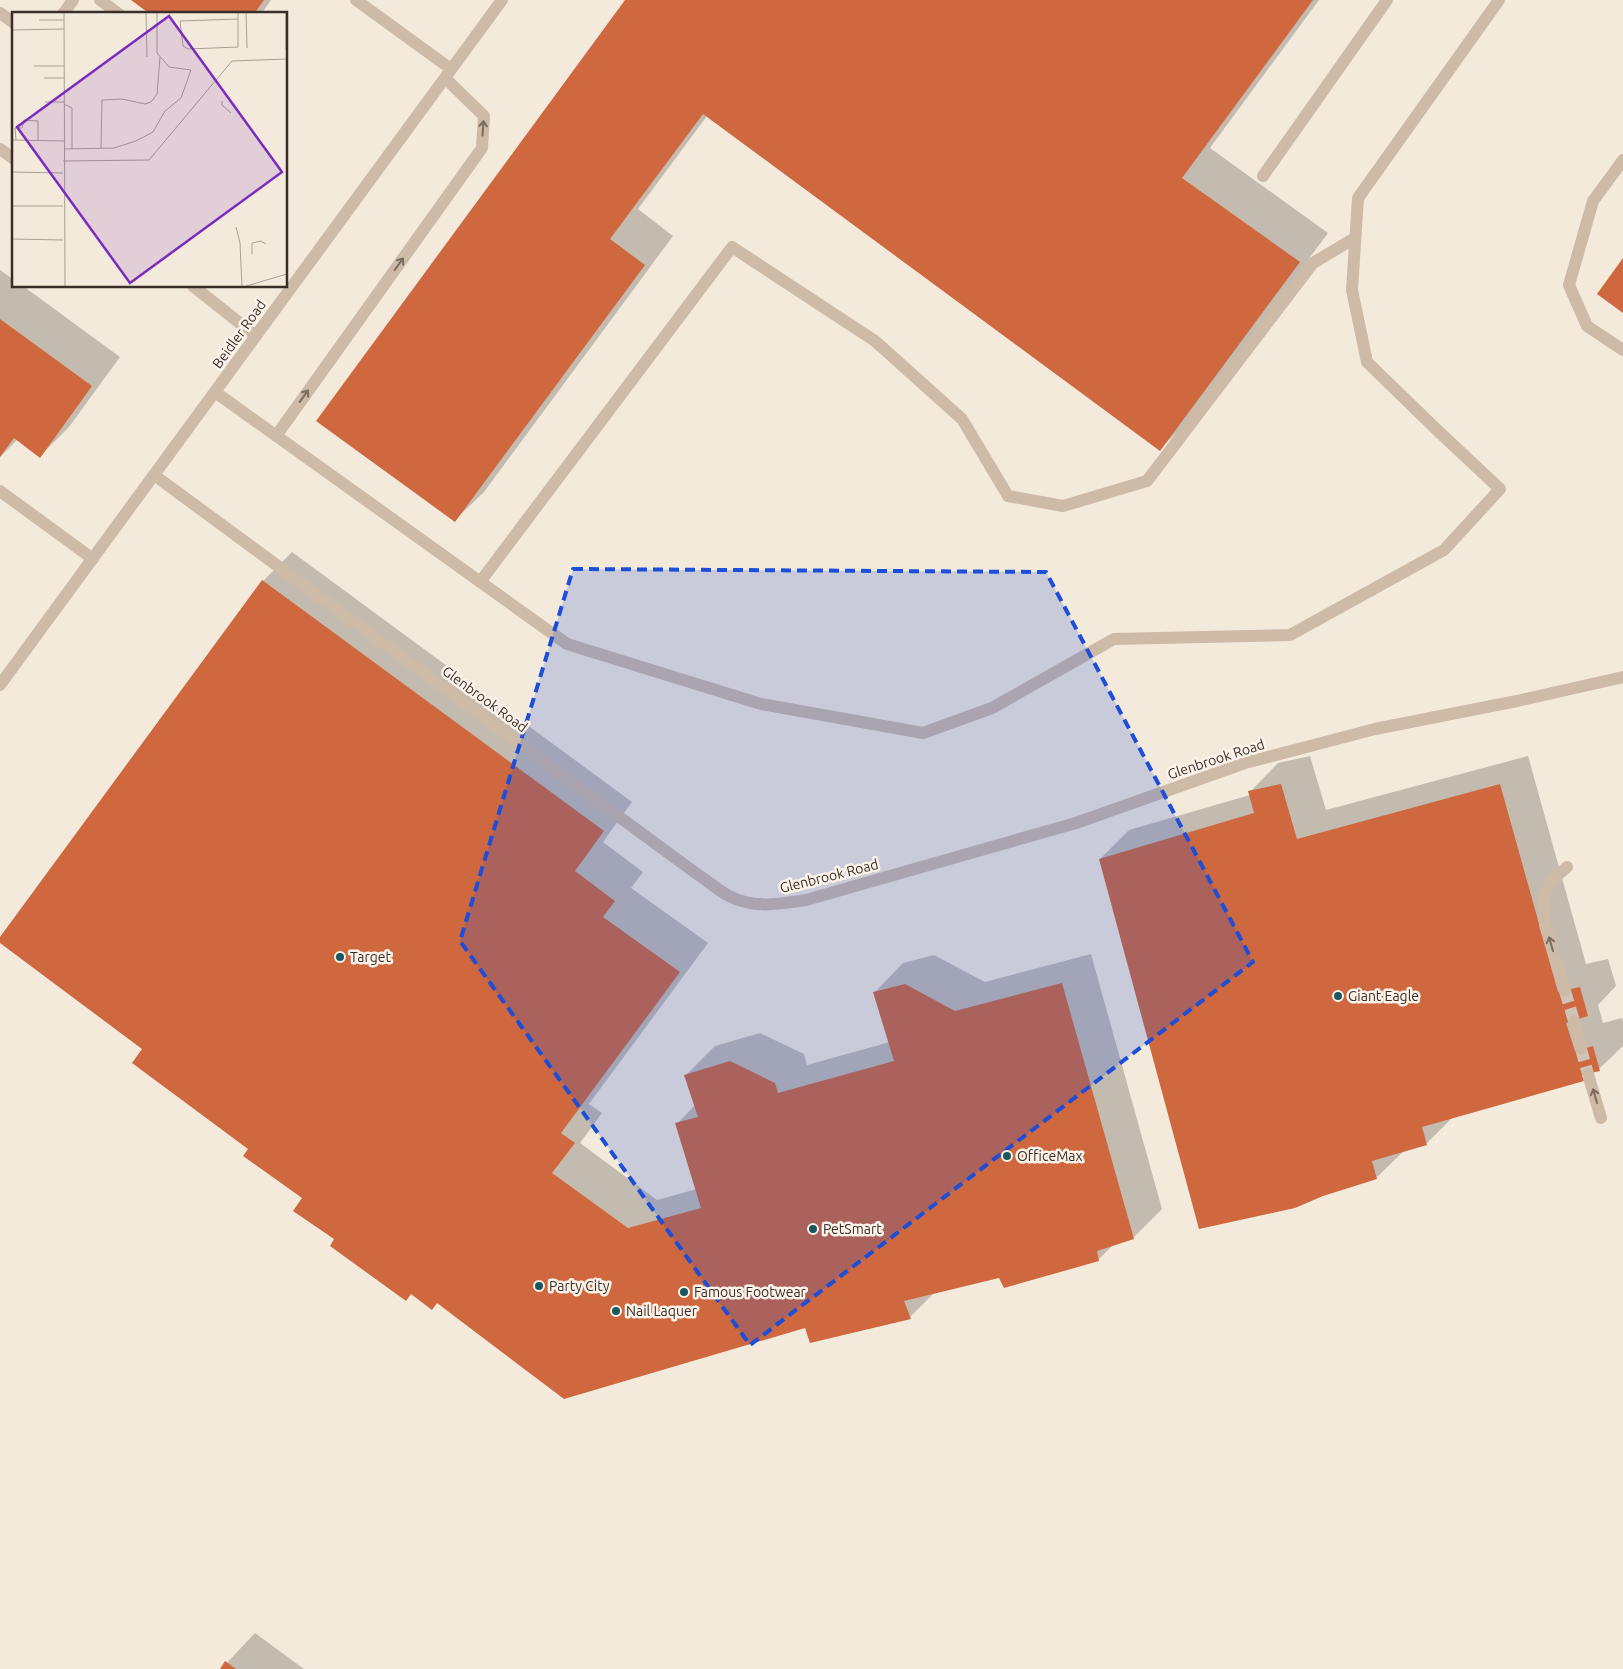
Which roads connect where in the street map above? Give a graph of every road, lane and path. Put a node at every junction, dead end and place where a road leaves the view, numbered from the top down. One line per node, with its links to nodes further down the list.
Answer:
1 (73, 0): 7 (street)
2 (100, 0): 8 (street)
3 (356, 0): 11 (street)
4 (502, 0): 11 (street, Beidler Road)
5 (1387, 0): 15 (street)
6 (1499, 0): 16 (street)
7 (64, 12)
8 (116, 12)
9 (0, 13): 10 (street)
10 (12, 22)
11 (448, 74): 18 (street, Beidler Road); 21 (street, one-way to 11)
12 (0, 149): 13 (street)
13 (12, 158)
14 (1623, 160): 19 (street)
15 (1262, 176)
16 (1355, 238): 25 (street); 25 (street)
17 (195, 288): 18 (street)
18 (256, 336): 20 (street, Beidler Road)
19 (1623, 350)
20 (215, 392): 21 (street); 22 (street, Beidler Road)
21 (276, 436): 25 (street)
22 (154, 475): 24 (street, Beidler Road); 26 (street, Glenbrook Road)
23 (0, 491): 24 (street)
24 (93, 559): 27 (street, Beidler Road)
25 (480, 582)
26 (1623, 676)
27 (0, 685)
28 (1567, 867): 29 (street, one-way to 28)
29 (1565, 991)
30 (1574, 1021): 31 (street)
31 (1581, 1049)
32 (1588, 1074): 33 (street, one-way to 32)
33 (1601, 1118)

